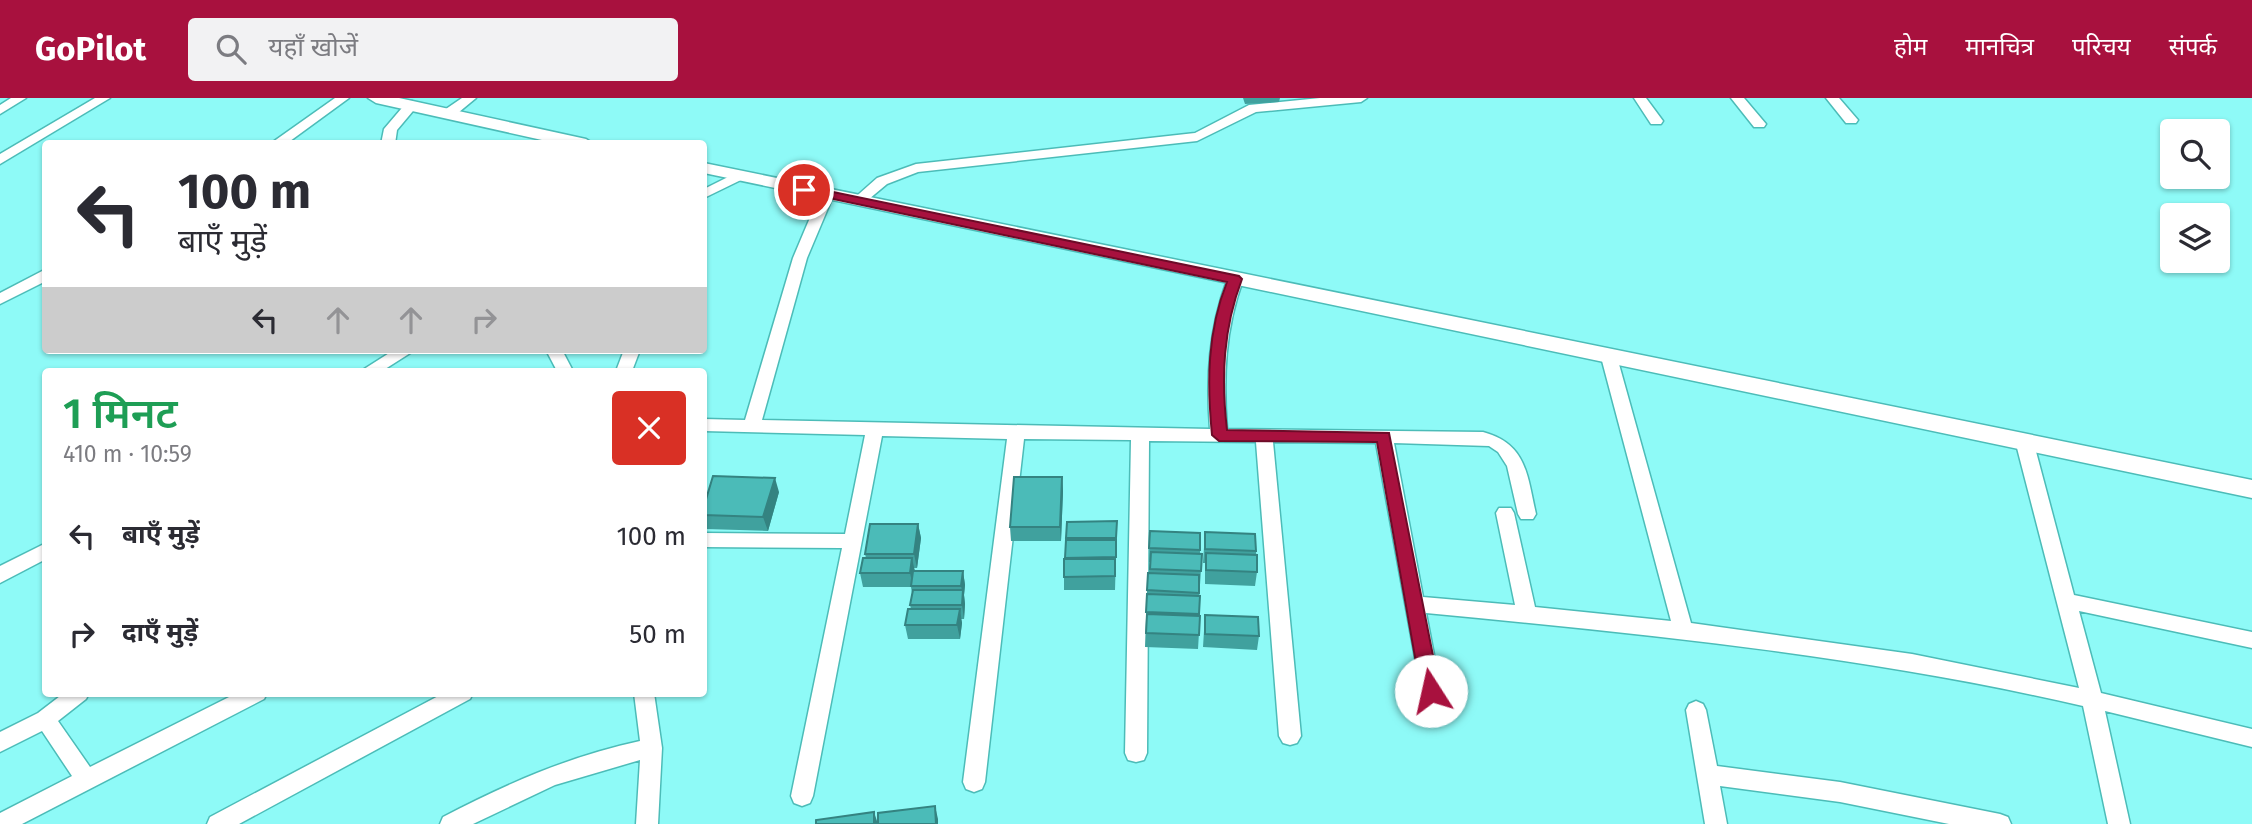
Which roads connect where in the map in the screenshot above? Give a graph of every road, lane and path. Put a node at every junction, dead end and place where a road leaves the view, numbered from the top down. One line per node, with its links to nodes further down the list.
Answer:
1 (20, 98): 13 (street)
2 (104, 98): 22 (street)
3 (343, 98): 19 (street)
4 (376, 98): 12 (street)
5 (470, 98): 15 (street)
6 (1234, 98): 14 (street)
7 (1361, 98): 11 (street)
8 (1640, 98): 17 (street)
9 (1737, 98): 18 (street)
10 (1832, 98): 16 (street)
11 (1324, 99): 14 (street)
12 (412, 105): 15 (street); 20 (street)
13 (0, 110)
14 (1240, 113): 27 (street)
15 (448, 114): 21 (street)
16 (1851, 120)
17 (1656, 121)
18 (1759, 124)
19 (282, 140)
20 (389, 140)
21 (568, 140)
22 (0, 160)
23 (707, 169): 24 (street)
24 (737, 176): 25 (street); 26 (street)
25 (707, 192)
26 (827, 194): 27 (street); 35 (street)
27 (858, 201): 29 (street)
28 (42, 276): 30 (street)
29 (1230, 292): 33 (street); 39 (street)
30 (0, 299)
31 (400, 354): 32 (street)
32 (374, 368)
33 (1613, 373): 42 (street); 53 (street)
34 (707, 425): 35 (street)
35 (752, 425): 36 (street)
36 (875, 429): 37 (street); 47 (street)
37 (1016, 433): 38 (street); 70 (street)
38 (1140, 434): 39 (street); 67 (street)
39 (1219, 435): 40 (street)
40 (1264, 436): 41 (street); 63 (street)
41 (1384, 437): 45 (street); 51 (street)
42 (2030, 462): 43 (street); 50 (street)
43 (2252, 489)
44 (1505, 513): 52 (street)
45 (1527, 514)
46 (707, 540): 47 (street)
47 (853, 541): 71 (street)
48 (42, 552): 49 (street)
49 (0, 575)
50 (2066, 601): 54 (street); 60 (street)
51 (1415, 604): 52 (street); 55 (street)
52 (1527, 614): 53 (street)
53 (1683, 631): 60 (street)
54 (2252, 640)
55 (1431, 691)
56 (74, 697): 62 (street)
57 (249, 697): 69 (street)
58 (456, 697): 73 (street)
59 (645, 697): 66 (street)
60 (2092, 699): 64 (street); 78 (street)
61 (1696, 710): 68 (street)
62 (44, 719): 65 (street); 69 (street)
63 (1290, 736)
64 (2252, 738)
65 (0, 743)
66 (651, 748): 74 (street); 75 (street)
67 (1136, 752)
68 (1707, 775): 76 (street); 77 (street)
69 (86, 779): 72 (street)
70 (974, 782)
71 (803, 796)
72 (1, 822)
73 (218, 824)
74 (451, 824)
75 (647, 824)
76 (1716, 824)
77 (2000, 824)
78 (2119, 824)

